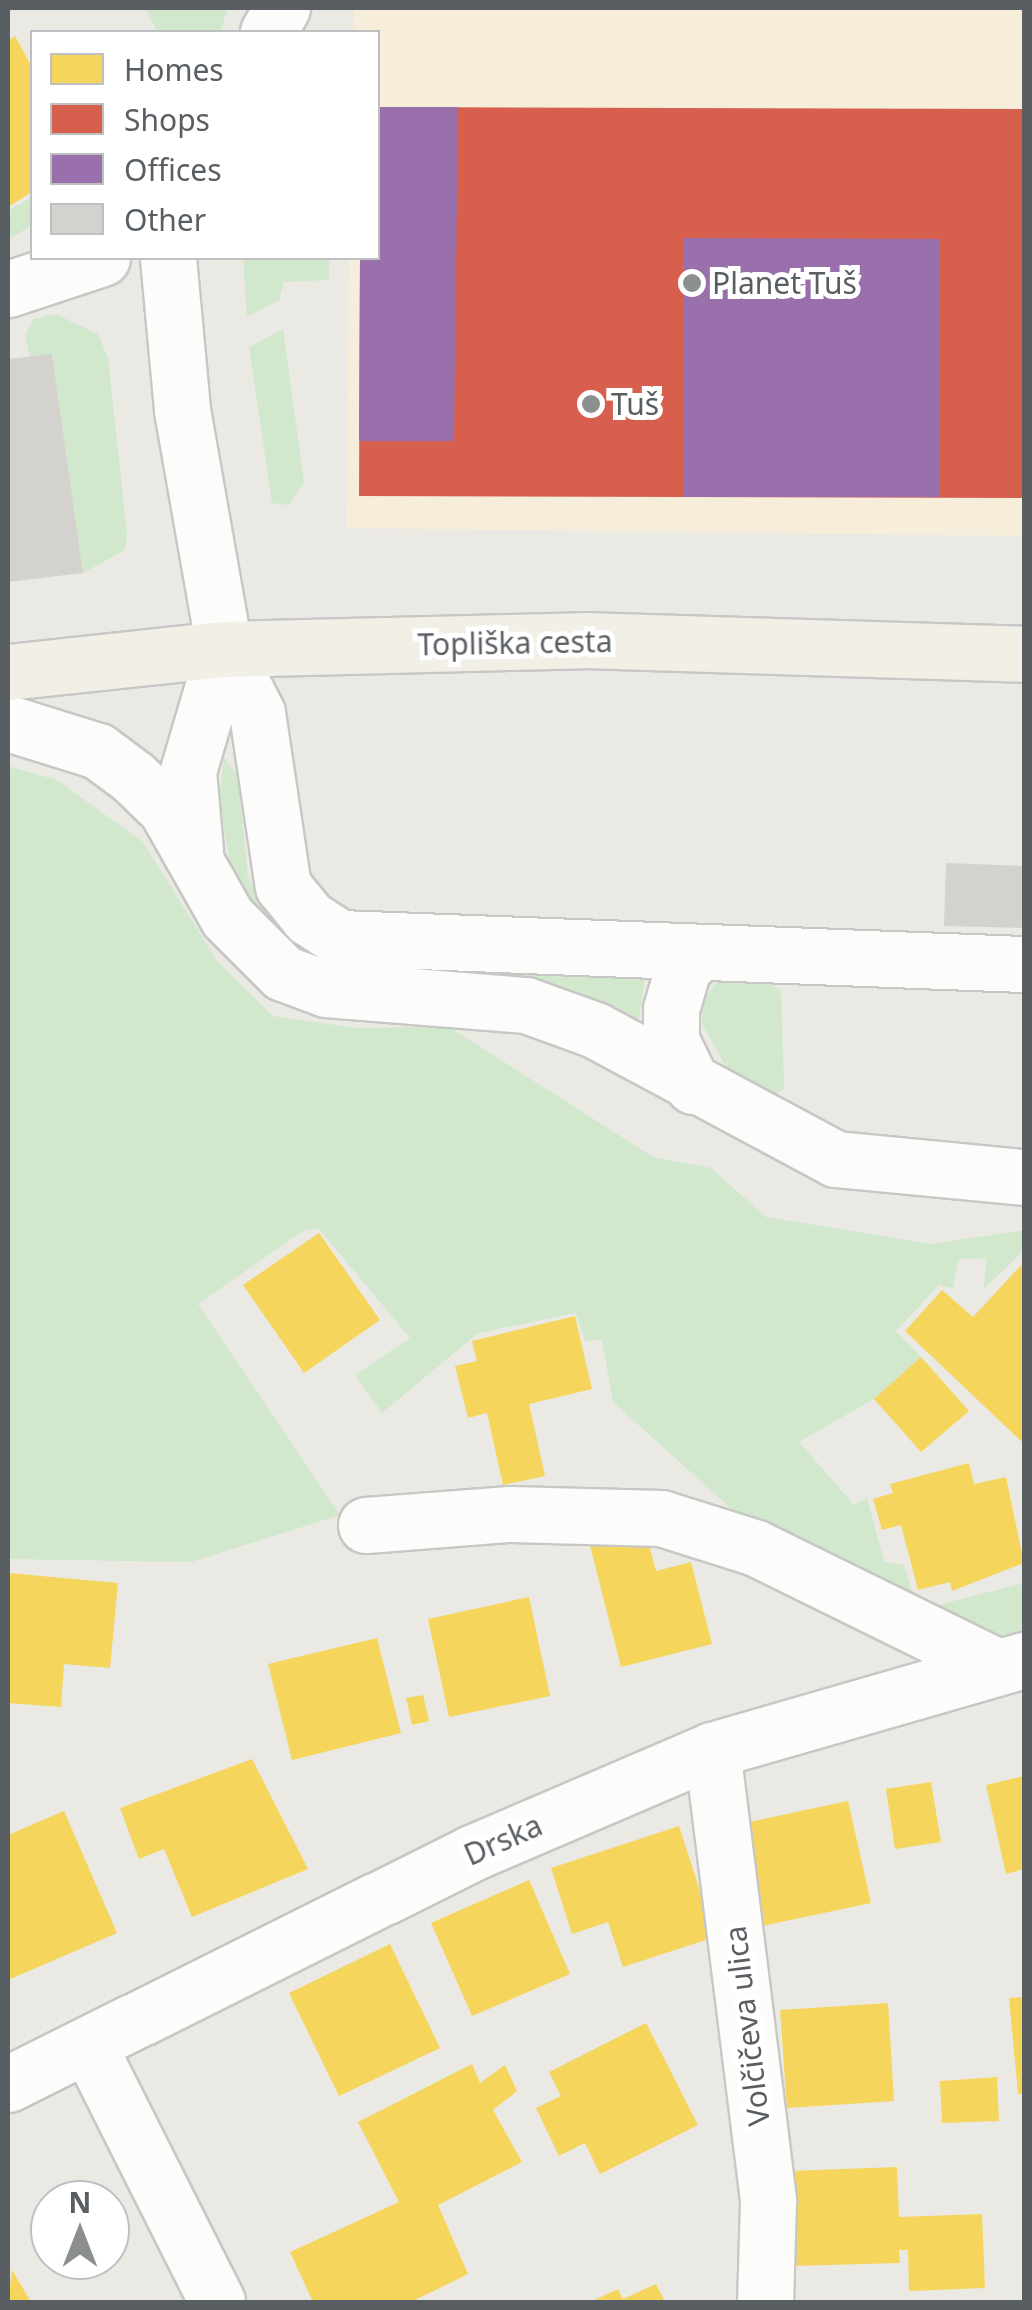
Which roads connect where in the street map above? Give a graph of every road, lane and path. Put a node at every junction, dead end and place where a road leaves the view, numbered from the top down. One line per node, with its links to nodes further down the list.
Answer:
1 (282, 8): 2 (street)
2 (269, 30)
3 (96, 260): 5 (street)
4 (159, 261): 6 (street)
5 (8, 289)
6 (224, 649): 7 (main road, Topliška cesta); 8 (main road, Topliška cesta); 10 (street); 11 (street)
7 (1024, 654)
8 (8, 672)
9 (8, 723): 10 (street)
10 (196, 855): 13 (street)
11 (700, 952): 12 (street); 13 (street)
12 (1024, 964)
13 (694, 1086): 14 (street)
14 (1024, 1178)
15 (366, 1525): 16 (street)
16 (1010, 1663): 17 (street, Drska)
17 (712, 1750): 18 (street, Drska); 21 (street, Volčičeva ulica)
18 (89, 2046): 19 (street, Drska); 20 (street)
19 (8, 2084)
20 (217, 2302)
21 (765, 2302)

